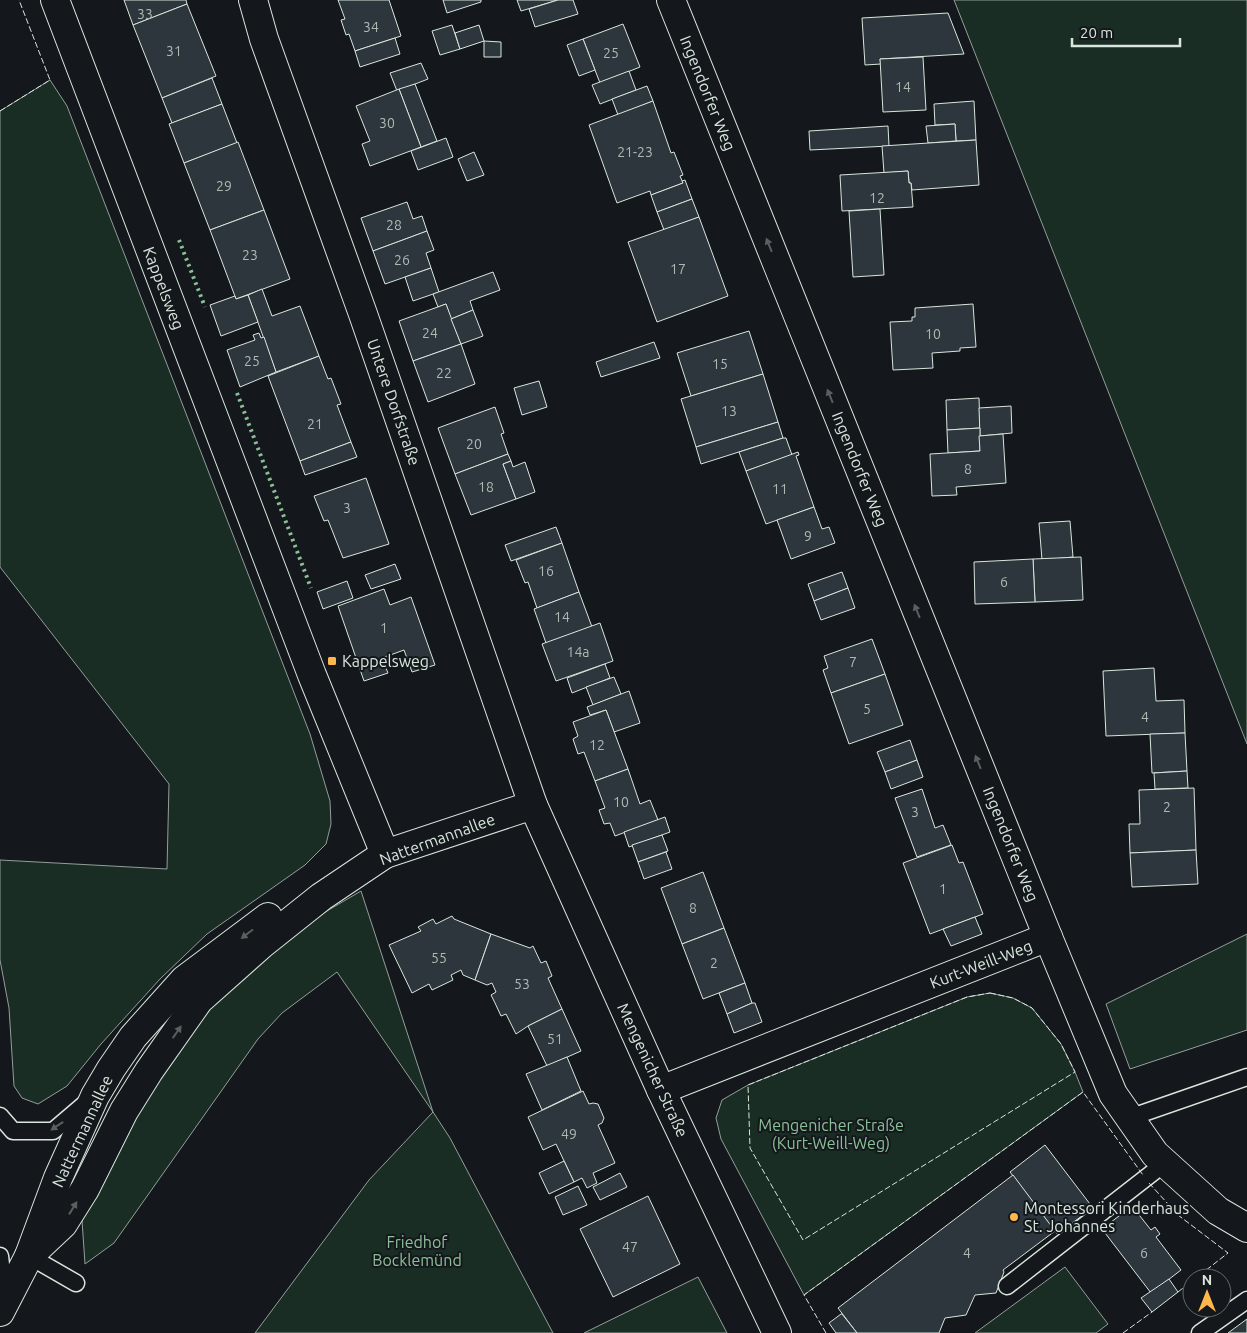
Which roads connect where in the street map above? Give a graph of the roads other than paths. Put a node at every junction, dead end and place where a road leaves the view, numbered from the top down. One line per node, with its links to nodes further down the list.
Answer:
1 (55, 0): 5 (street, Kappelsweg)
2 (254, 0): 4 (street, Untere Dorfstraße)
3 (671, 0): 7 (street, Ingendorfer Weg, one-way to 3)
4 (533, 805): 5 (street, Nattermannallee); 9 (street, Mengenicher Straße)
5 (385, 854): 6 (street, Nattermannallee)
6 (321, 897): 10 (street, Nattermannallee, one-way to 10); 16 (street, Nattermannallee, one-way to 6)
7 (1048, 937): 9 (street, Kurt-Weill-Weg); 12 (street, Kurt-Weill-Weg)
8 (1247, 1077): 12 (lane)
9 (660, 1090): 21 (street, Mengenicher Straße)
10 (95, 1096): 11 (lane, one-way to 11); 16 (street, Nattermannallee)
11 (0, 1116)
12 (1129, 1118): 13 (street, Kurt-Weill-Weg)
13 (1165, 1163): 14 (street, Kurt-Weill-Weg); 18 (lane)
14 (1247, 1228)
15 (0, 1256): 20 (lane)
16 (28, 1256): 17 (lane); 20 (street, Nattermannallee)
17 (76, 1283)
18 (1007, 1286)
19 (1247, 1300): 22 (lane)
20 (2, 1307)
21 (777, 1333)
22 (1200, 1333)

